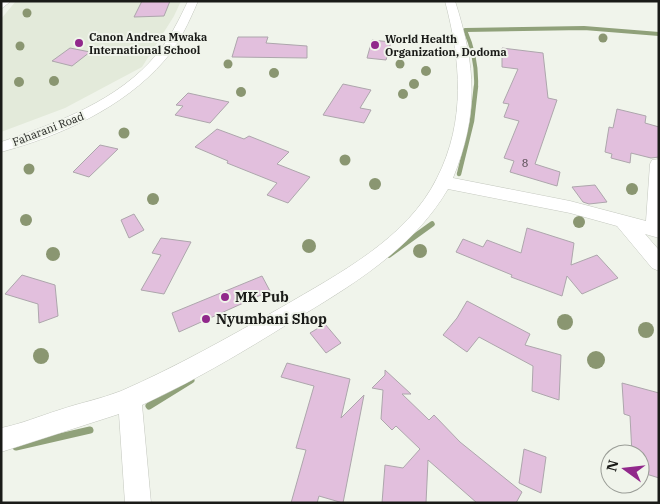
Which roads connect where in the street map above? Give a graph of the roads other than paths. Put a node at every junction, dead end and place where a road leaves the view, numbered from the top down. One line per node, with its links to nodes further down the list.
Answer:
1 (6, 1): 4 (street)
2 (193, 1): 5 (street, Faharani Road)
3 (450, 1): 7 (street)
4 (1, 6)
5 (1, 147)
6 (658, 164): 9 (street)
7 (443, 182): 8 (street); 11 (street)
8 (622, 221): 9 (street); 10 (street)
9 (656, 230)
10 (659, 263)
11 (130, 398): 12 (street); 13 (street)
12 (1, 440)
13 (138, 503)

